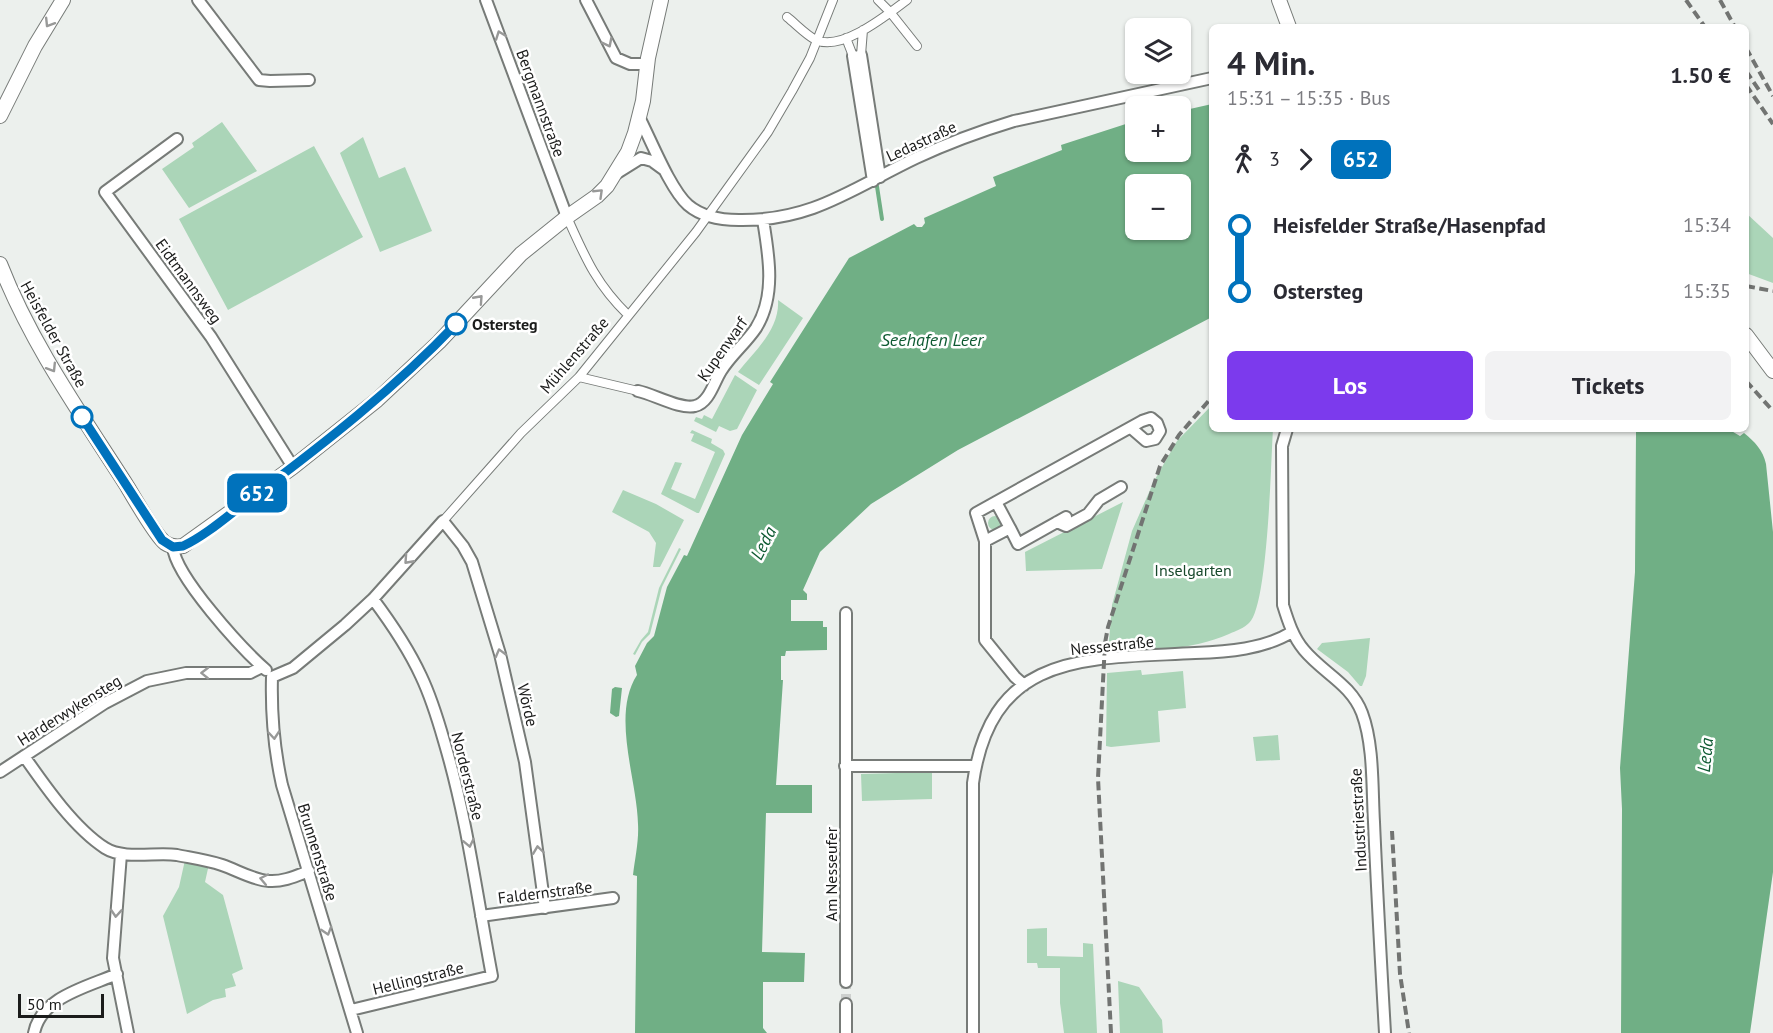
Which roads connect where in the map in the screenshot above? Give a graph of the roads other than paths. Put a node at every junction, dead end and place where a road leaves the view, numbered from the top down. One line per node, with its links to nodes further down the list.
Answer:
1 (63, 0): 21 (main road, one-way to 21)
2 (198, 0): 20 (street)
3 (486, 0): 28 (street, Bergmannstraße, one-way to 3)
4 (586, 0): 18 (street, one-way to 18)
5 (661, 0): 18 (main road)
6 (833, 0): 15 (street, Mühlenstraße)
7 (878, 0): 10 (street)
8 (907, 0): 10 (street)
9 (1279, 0): 12 (main road)
10 (890, 12): 13 (street); 16 (street)
11 (787, 17): 15 (street)
12 (1288, 24)
13 (863, 30): 14 (street); 17 (street)
14 (846, 38): 15 (street); 17 (street)
15 (817, 40): 27 (street, Mühlenstraße)
16 (917, 46)
17 (857, 55): 26 (street)
18 (647, 64): 22 (main road)
19 (1209, 79): 26 (street, Ledastraße)
20 (309, 80)
21 (0, 116)
22 (639, 117): 24 (street, Ledastraße); 25 (main road)
23 (177, 139): 38 (street, Eidtmannsweg)
24 (667, 171): 25 (street); 27 (street, Ledastraße)
25 (615, 175): 28 (main road, one-way to 25)
26 (876, 179): 29 (street, Ledastraße)
27 (707, 216): 29 (street, Ledastraße); 31 (street, Mühlenstraße)
28 (567, 217): 31 (street); 38 (main road, one-way to 28)
29 (763, 220): 35 (street, Kupenwarf)
30 (0, 264): 44 (main road, Heisfelder Straße, one-way to 44)
31 (628, 315): 34 (street, Mühlenstraße)
32 (1749, 339): 33 (main road)
33 (1773, 372)
34 (579, 377): 35 (street, Kupenwarf); 41 (street, Mühlenstraße)
35 (638, 391)
36 (1131, 428): 40 (street)
37 (1286, 432): 47 (street)
38 (293, 467): 44 (main road)
39 (1121, 487): 42 (street)
40 (996, 502): 42 (street); 43 (street)
41 (443, 521): 45 (street, Mühlenstraße, one-way to 45); 58 (street, Wörde, one-way to 41)
42 (1010, 528): 43 (street)
43 (985, 541): 50 (street)
44 (173, 547): 48 (street, Heisfelder Straße)
45 (373, 598): 49 (street, Mühlenstraße); 59 (street, Norderstraße, one-way to 59)
46 (846, 613): 52 (street, Am Nesseufer)
47 (1292, 632): 50 (street, Nessestraße); 70 (street, Industriestraße)
48 (262, 667): 49 (street, Heisfelder Straße); 51 (street, Harderwykensteg, one-way to 51)
49 (272, 676): 56 (street, Brunnenstraße, one-way to 56)
50 (1024, 685): 53 (street, Nessestraße)
51 (24, 756): 54 (street, Harderwykensteg); 55 (street)
52 (845, 766): 53 (street); 62 (street, Am Nesseufer)
53 (975, 766): 69 (street, Nessestraße)
54 (0, 772)
55 (121, 855): 56 (street, one-way to 55); 60 (street, one-way to 60)
56 (309, 872): 64 (street, Brunnenstraße, one-way to 64)
57 (613, 898): 58 (street, Faldernstraße)
58 (545, 908): 59 (street, Faldernstraße)
59 (481, 916): 61 (street, Norderstraße)
60 (117, 974): 65 (street); 66 (street)
61 (492, 976): 64 (street, Hellingstraße)
62 (846, 982)
63 (846, 1004): 68 (street)
64 (351, 1010): 67 (street, Brunnenstraße)
65 (34, 1033)
66 (128, 1033)
67 (357, 1033)
68 (846, 1033)
69 (973, 1033)
70 (1385, 1033)

